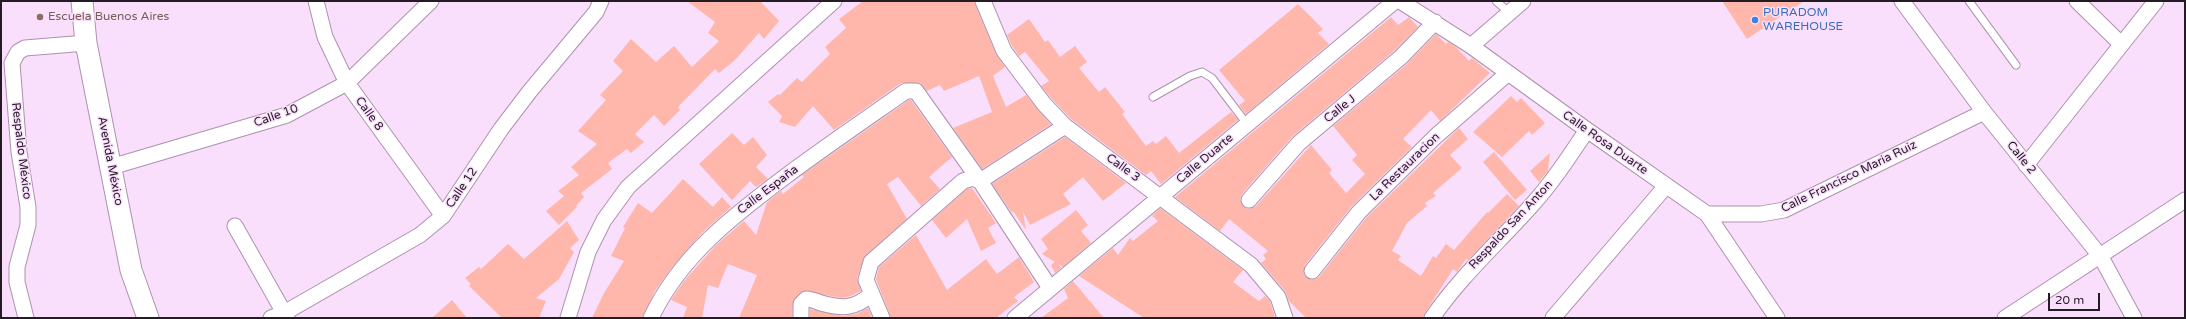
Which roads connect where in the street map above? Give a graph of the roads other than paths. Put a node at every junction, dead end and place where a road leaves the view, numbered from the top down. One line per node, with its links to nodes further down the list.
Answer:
1 (82, 1): 17 (street, Avenida México)
2 (316, 1): 22 (street, Calle 8)
3 (431, 1): 22 (street, Calle 10)
4 (601, 1): 36 (street, Calle 12)
5 (834, 1): 46 (street)
6 (983, 1): 26 (street, Calle 3)
7 (1395, 1): 25 (street, Calle Duarte)
8 (1400, 1): 16 (street, Calle Rosa Duarte)
9 (1496, 1): 15 (lane)
10 (1523, 1): 15 (street)
11 (1902, 1): 24 (street, Calle 2)
12 (1969, 1): 20 (lane)
13 (2077, 1): 18 (street)
14 (2156, 1): 18 (street)
15 (1510, 13): 19 (street)
16 (1436, 22): 19 (street, Calle Rosa Duarte); 33 (street, Calle J)
17 (86, 43): 29 (street, Avenida México); 44 (street, Respaldo México)
18 (2121, 44): 28 (street)
19 (1471, 46): 21 (street, Calle Rosa Duarte)
20 (2016, 65)
21 (1507, 74): 27 (street, Calle Rosa Duarte); 39 (street, La Restauracion)
22 (347, 83): 29 (street, Calle 10); 36 (street, Calle 8)
23 (1153, 97): 25 (lane)
24 (1984, 112): 28 (street, Calle 2); 35 (street, Calle Francisco Maria Ruiz)
25 (1247, 124): 32 (street, Calle Duarte)
26 (1065, 126): 30 (street); 32 (street, Calle 3)
27 (1587, 130): 31 (street, Calle Rosa Duarte); 51 (street, Respaldo San Anton)
28 (2026, 165): 38 (street, Calle 2)
29 (111, 167): 45 (street, Avenida México)
30 (980, 181): 40 (street); 41 (street); 47 (street, Calle España)
31 (1666, 186): 35 (street, Calle Rosa Duarte); 52 (street)
32 (1161, 196): 40 (street, Calle Duarte); 43 (street, Calle 3)
33 (1249, 200)
34 (2185, 200): 38 (street)
35 (1707, 214): 53 (street, Calle Rosa Duarte)
36 (443, 216): 42 (street, Calle 12)
37 (235, 226): 42 (street)
38 (2101, 257): 54 (street); 55 (street, Calle 2)
39 (1312, 271)
40 (1050, 288): 50 (street, Calle Duarte)
41 (872, 294): 48 (street); 49 (street)
42 (281, 316)
43 (1285, 317)
44 (26, 318)
45 (148, 318)
46 (568, 318)
47 (651, 318)
48 (801, 318)
49 (882, 318)
50 (1015, 318)
51 (1432, 318)
52 (1553, 318)
53 (1777, 318)
54 (2005, 318)
55 (2134, 318)

